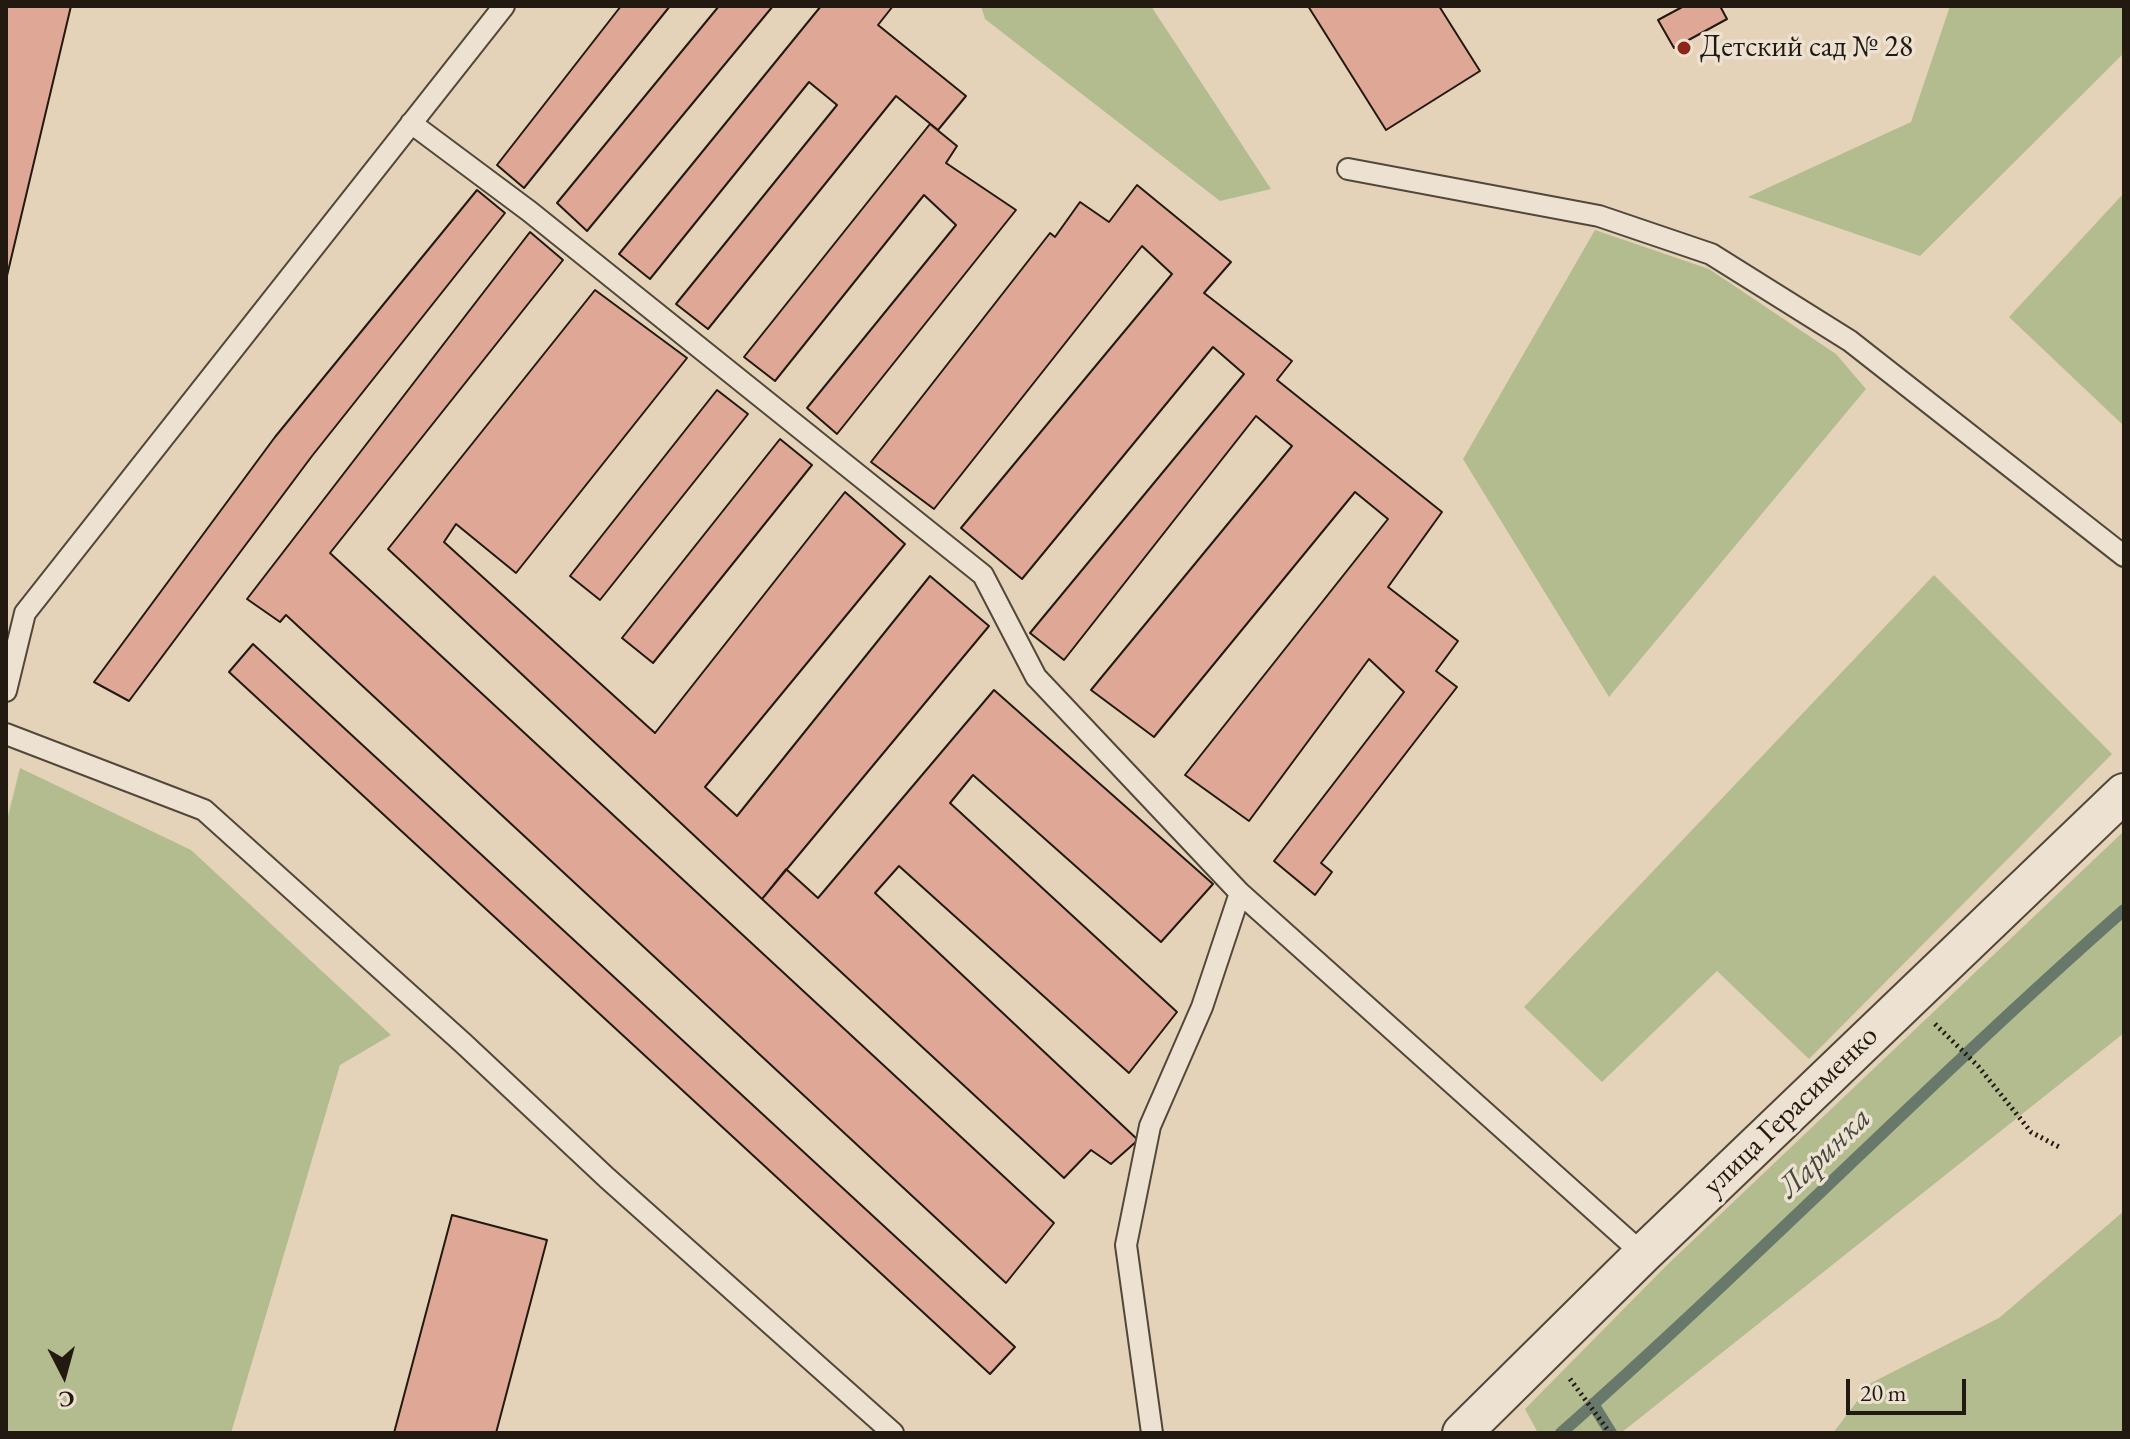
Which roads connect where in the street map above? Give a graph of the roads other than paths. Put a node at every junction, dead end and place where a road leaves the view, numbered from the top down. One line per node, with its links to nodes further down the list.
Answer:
1 (504, 6): 2 (lane)
2 (411, 123): 5 (lane); 8 (lane)
3 (1348, 169): 4 (lane)
4 (2124, 556)
5 (6, 691)
6 (6, 734): 10 (lane)
7 (2124, 793): 9 (street, улица Герасименко)
8 (1240, 893): 9 (lane); 11 (lane)
9 (1643, 1254): 12 (street, улица Герасименко)
10 (893, 1433)
11 (1152, 1433)
12 (1462, 1433)

